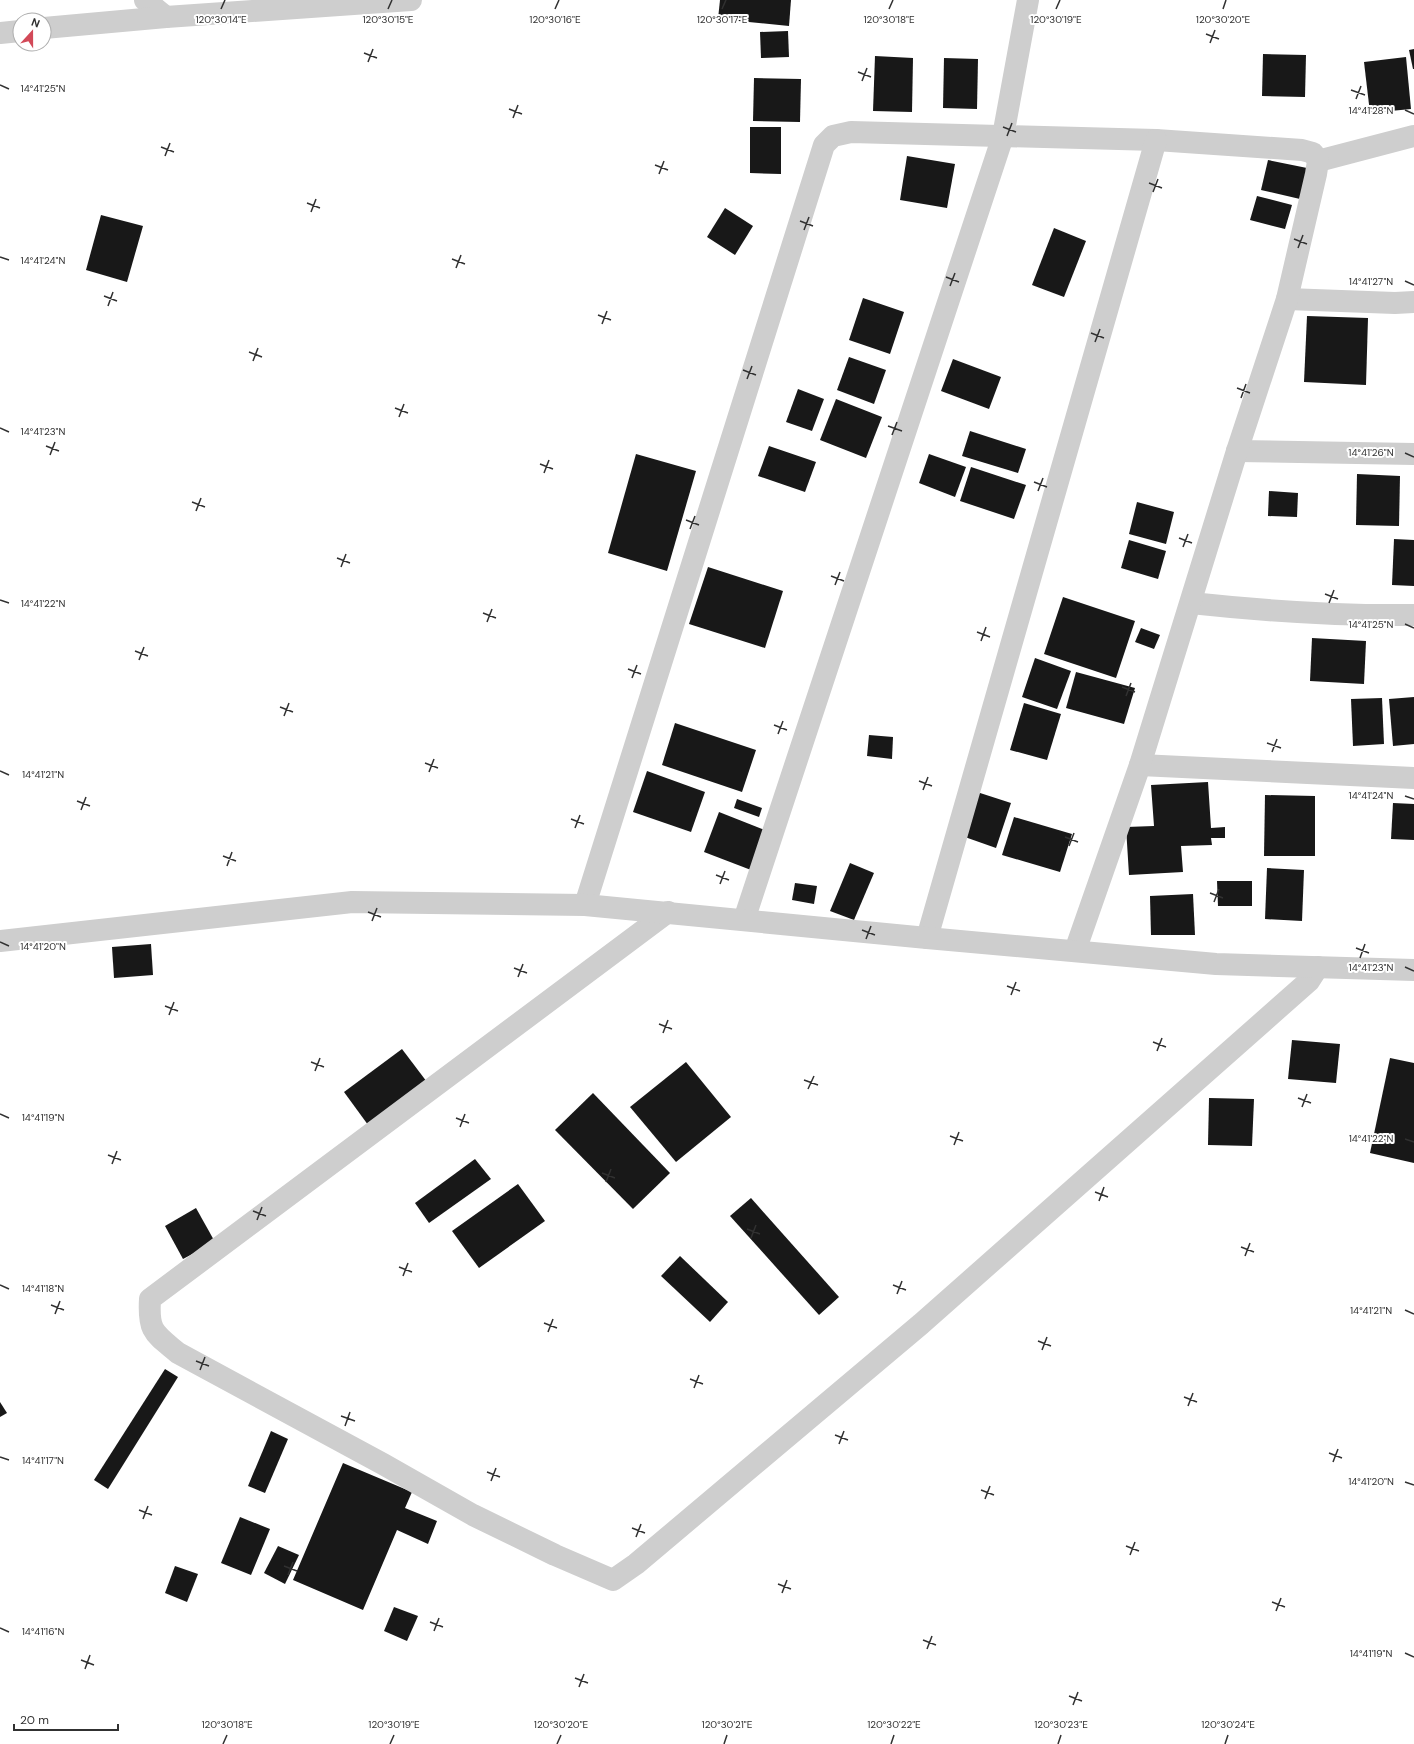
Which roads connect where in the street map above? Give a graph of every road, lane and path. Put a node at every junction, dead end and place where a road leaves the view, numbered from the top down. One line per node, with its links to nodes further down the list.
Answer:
1 (145, 0): 5 (street)
2 (411, 0): 4 (street)
3 (1028, 0): 9 (street)
4 (367, 2): 5 (street)
5 (166, 17): 6 (street)
6 (52, 27)
7 (12, 31): 8 (street)
8 (0, 32)
9 (1003, 136): 11 (street); 21 (street); 23 (street)
10 (1414, 136): 12 (street)
11 (1156, 140): 12 (street); 24 (street)
12 (1318, 161): 13 (street)
13 (1287, 299): 14 (street); 15 (street)
14 (1414, 302)
15 (1237, 451): 16 (street); 17 (street)
16 (1414, 454)
17 (1191, 603): 18 (street); 19 (street)
18 (1414, 615)
19 (1140, 765): 20 (street); 26 (street)
20 (1414, 778)
21 (585, 905): 22 (street); 25 (street)
22 (668, 912): 23 (street); 27 (street)
23 (744, 920): 24 (street)
24 (927, 938): 26 (street)
25 (0, 941)
26 (1075, 951): 27 (street)
27 (1318, 967): 28 (street)
28 (1414, 970)

